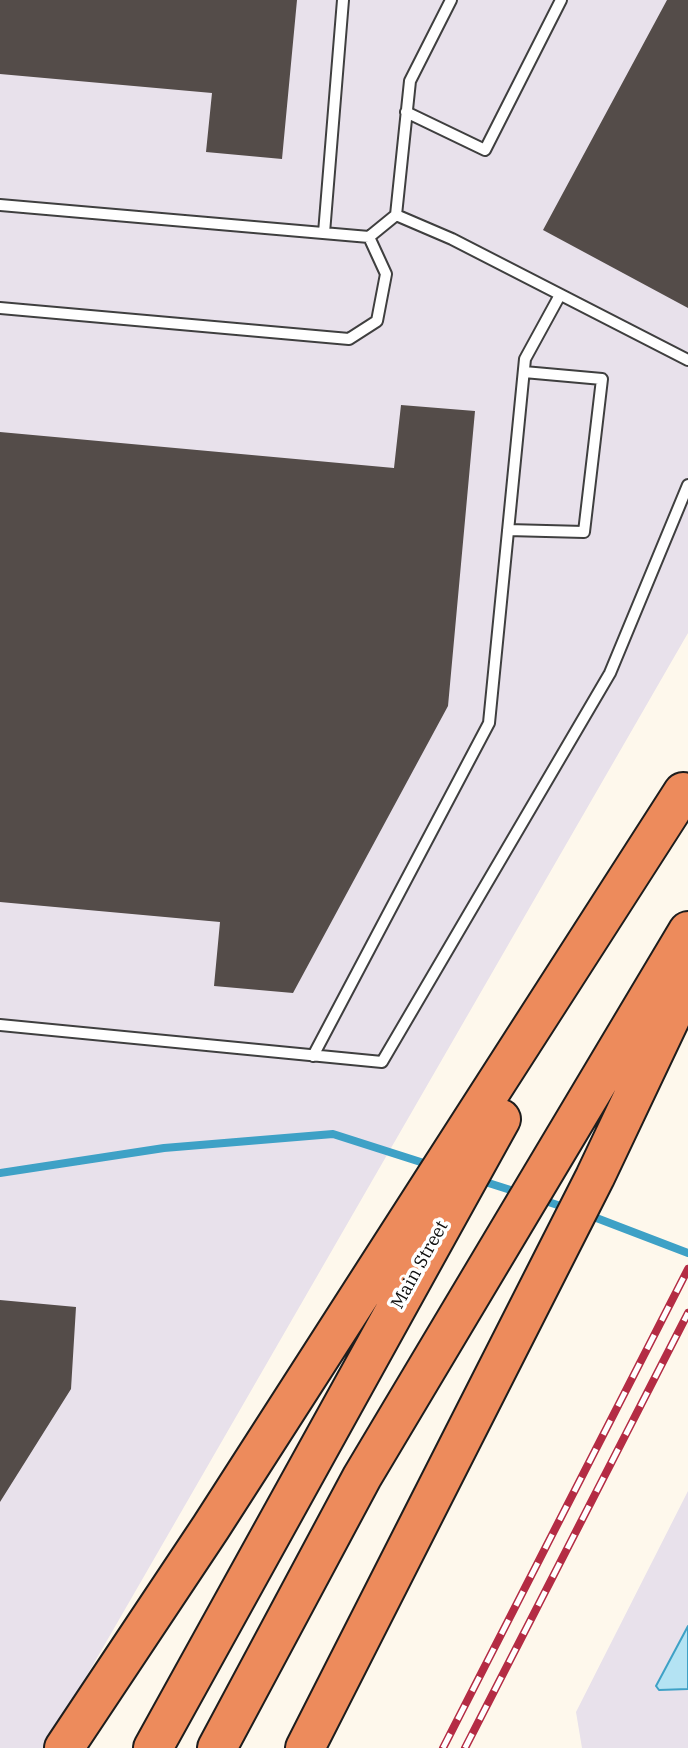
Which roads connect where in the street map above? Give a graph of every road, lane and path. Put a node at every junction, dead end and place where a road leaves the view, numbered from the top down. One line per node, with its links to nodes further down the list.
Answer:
1 (343, 0): 7 (lane)
2 (451, 0): 4 (lane)
3 (561, 0): 4 (lane)
4 (406, 112): 6 (lane)
5 (0, 205): 7 (lane)
6 (396, 215): 8 (lane); 9 (lane)
7 (324, 233): 8 (lane)
8 (369, 237): 10 (lane)
9 (560, 295): 11 (lane); 12 (lane)
10 (0, 307)
11 (688, 360)
12 (524, 372): 14 (lane); 14 (lane)
13 (688, 485): 19 (lane)
14 (508, 530): 19 (lane)
15 (686, 788): 20 (highway)
16 (688, 931): 23 (highway)
17 (688, 981): 24 (highway)
18 (0, 1025): 19 (lane)
19 (313, 1056)
20 (438, 1201): 21 (highway); 22 (highway, Main Street)
21 (64, 1748)
22 (153, 1748)
23 (217, 1748)
24 (305, 1748)

